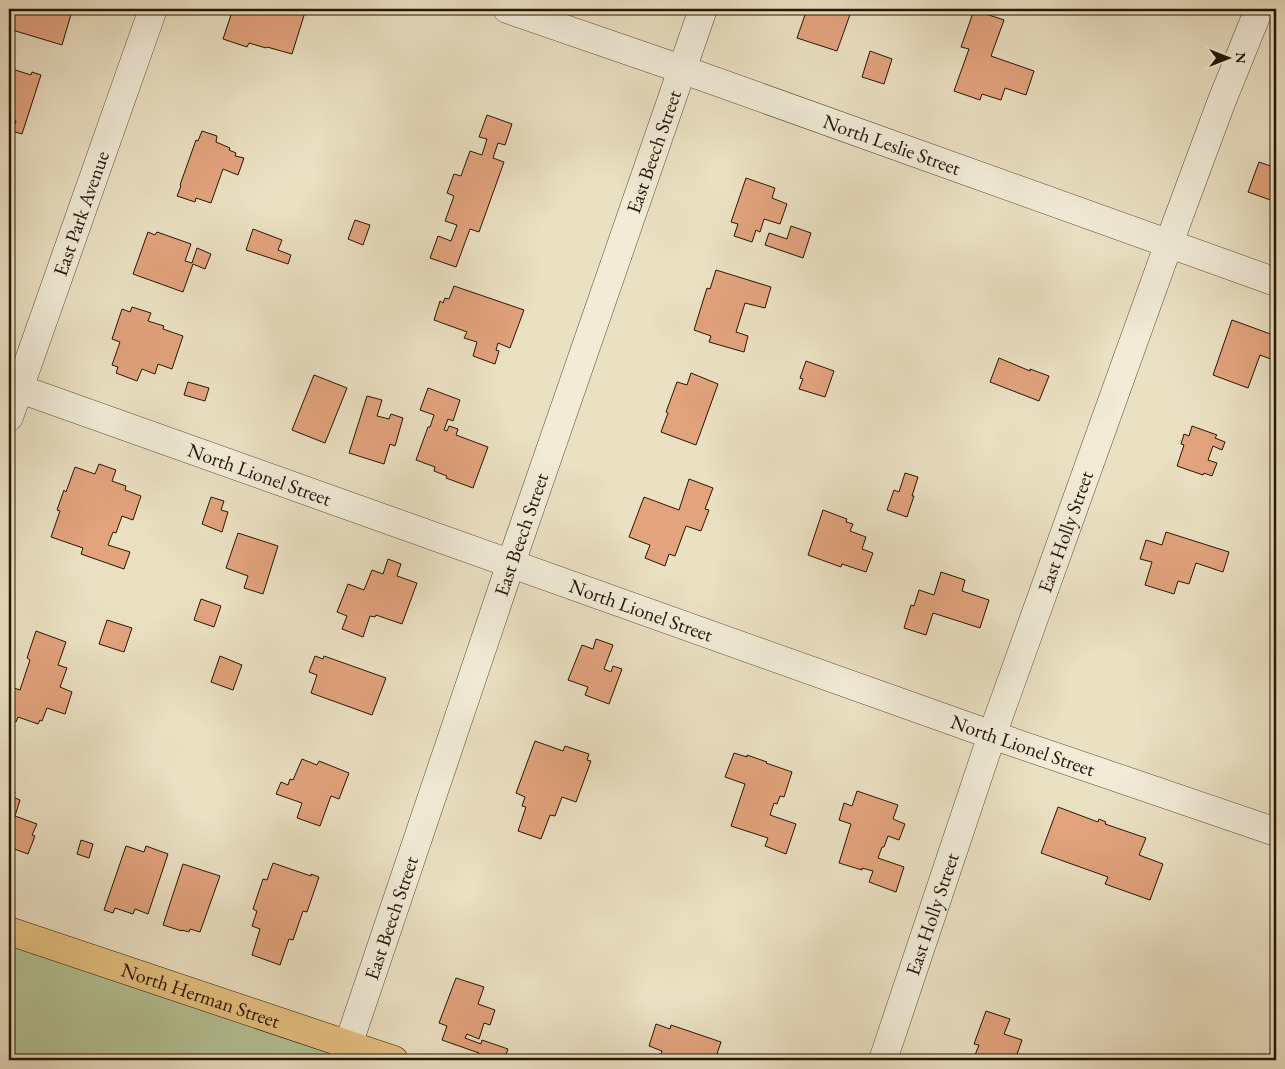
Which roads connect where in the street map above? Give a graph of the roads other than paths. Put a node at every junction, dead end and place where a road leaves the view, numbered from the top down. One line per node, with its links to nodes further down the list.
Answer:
1 (153, 9): 8 (street, East Park Avenue)
2 (507, 9): 5 (street, North Leslie Street)
3 (703, 9): 5 (street, East Beech Street)
4 (1259, 9): 6 (street, East Holly Street)
5 (681, 70): 6 (street, North Leslie Street); 10 (street, East Beech Street)
6 (1169, 243): 7 (street, North Leslie Street); 11 (street, East Holly Street)
7 (1276, 282)
8 (14, 386): 9 (street, East Park Avenue); 10 (street, North Lionel Street)
9 (9, 417)
10 (511, 562): 11 (street, North Lionel Street); 14 (street, East Beech Street)
11 (992, 735): 12 (street, North Lionel Street); 16 (street, East Holly Street)
12 (1276, 832)
13 (9, 931): 14 (main road, North Herman Street)
14 (345, 1052): 15 (main road, North Herman Street)
15 (394, 1060)
16 (883, 1060)

